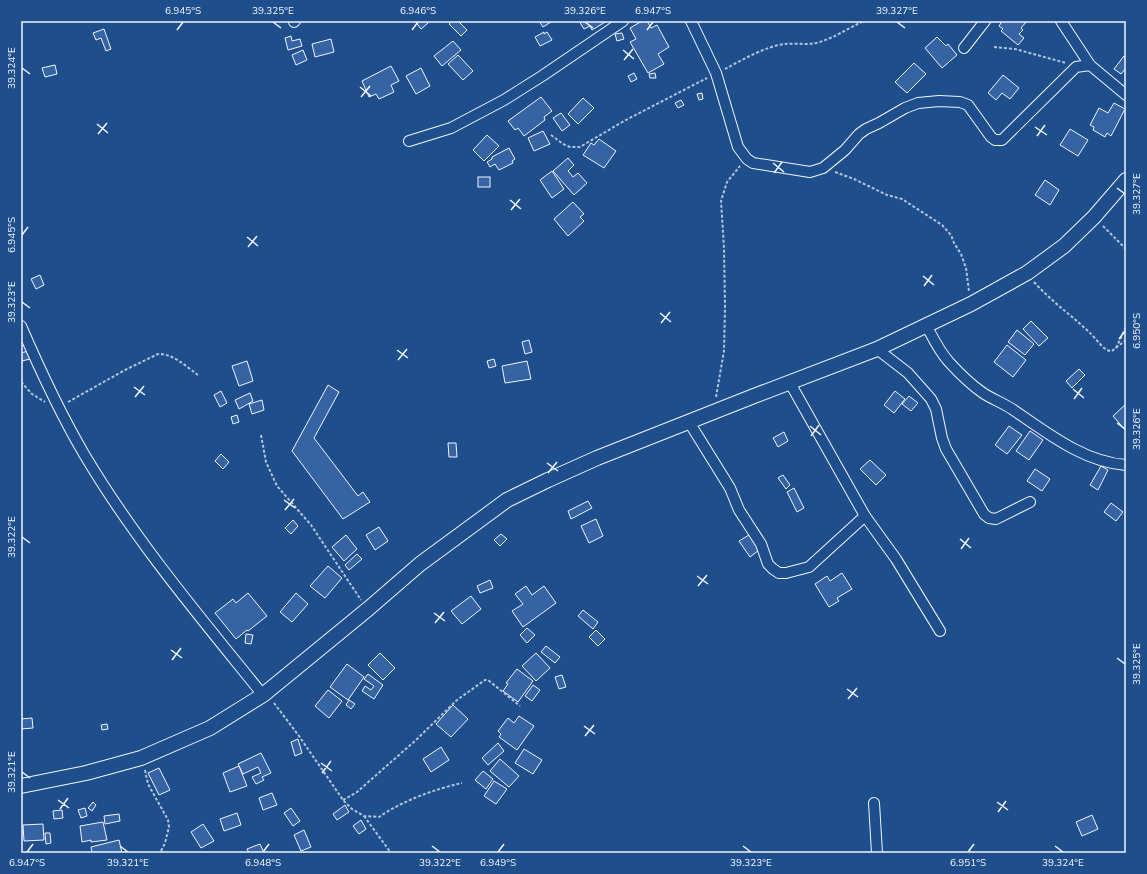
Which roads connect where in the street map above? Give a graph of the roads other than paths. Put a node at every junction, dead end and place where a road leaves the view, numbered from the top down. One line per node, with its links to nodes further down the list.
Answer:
1 (623, 21): 8 (street)
2 (691, 21): 6 (street)
3 (985, 21): 5 (street)
4 (1061, 21): 6 (street)
5 (964, 48)
6 (1090, 65): 7 (street)
7 (1126, 95)
8 (409, 141)
9 (1126, 180): 10 (main road)
10 (926, 325): 12 (main road); 15 (street)
11 (21, 326): 19 (street)
12 (877, 349): 13 (main road); 16 (street)
13 (790, 383): 14 (main road); 17 (street)
14 (689, 422): 17 (street); 19 (main road)
15 (1126, 465)
16 (1030, 502)
17 (865, 516): 18 (street)
18 (940, 631)
19 (264, 694): 20 (main road)
20 (21, 786)
21 (874, 803): 22 (street)
22 (877, 853)

